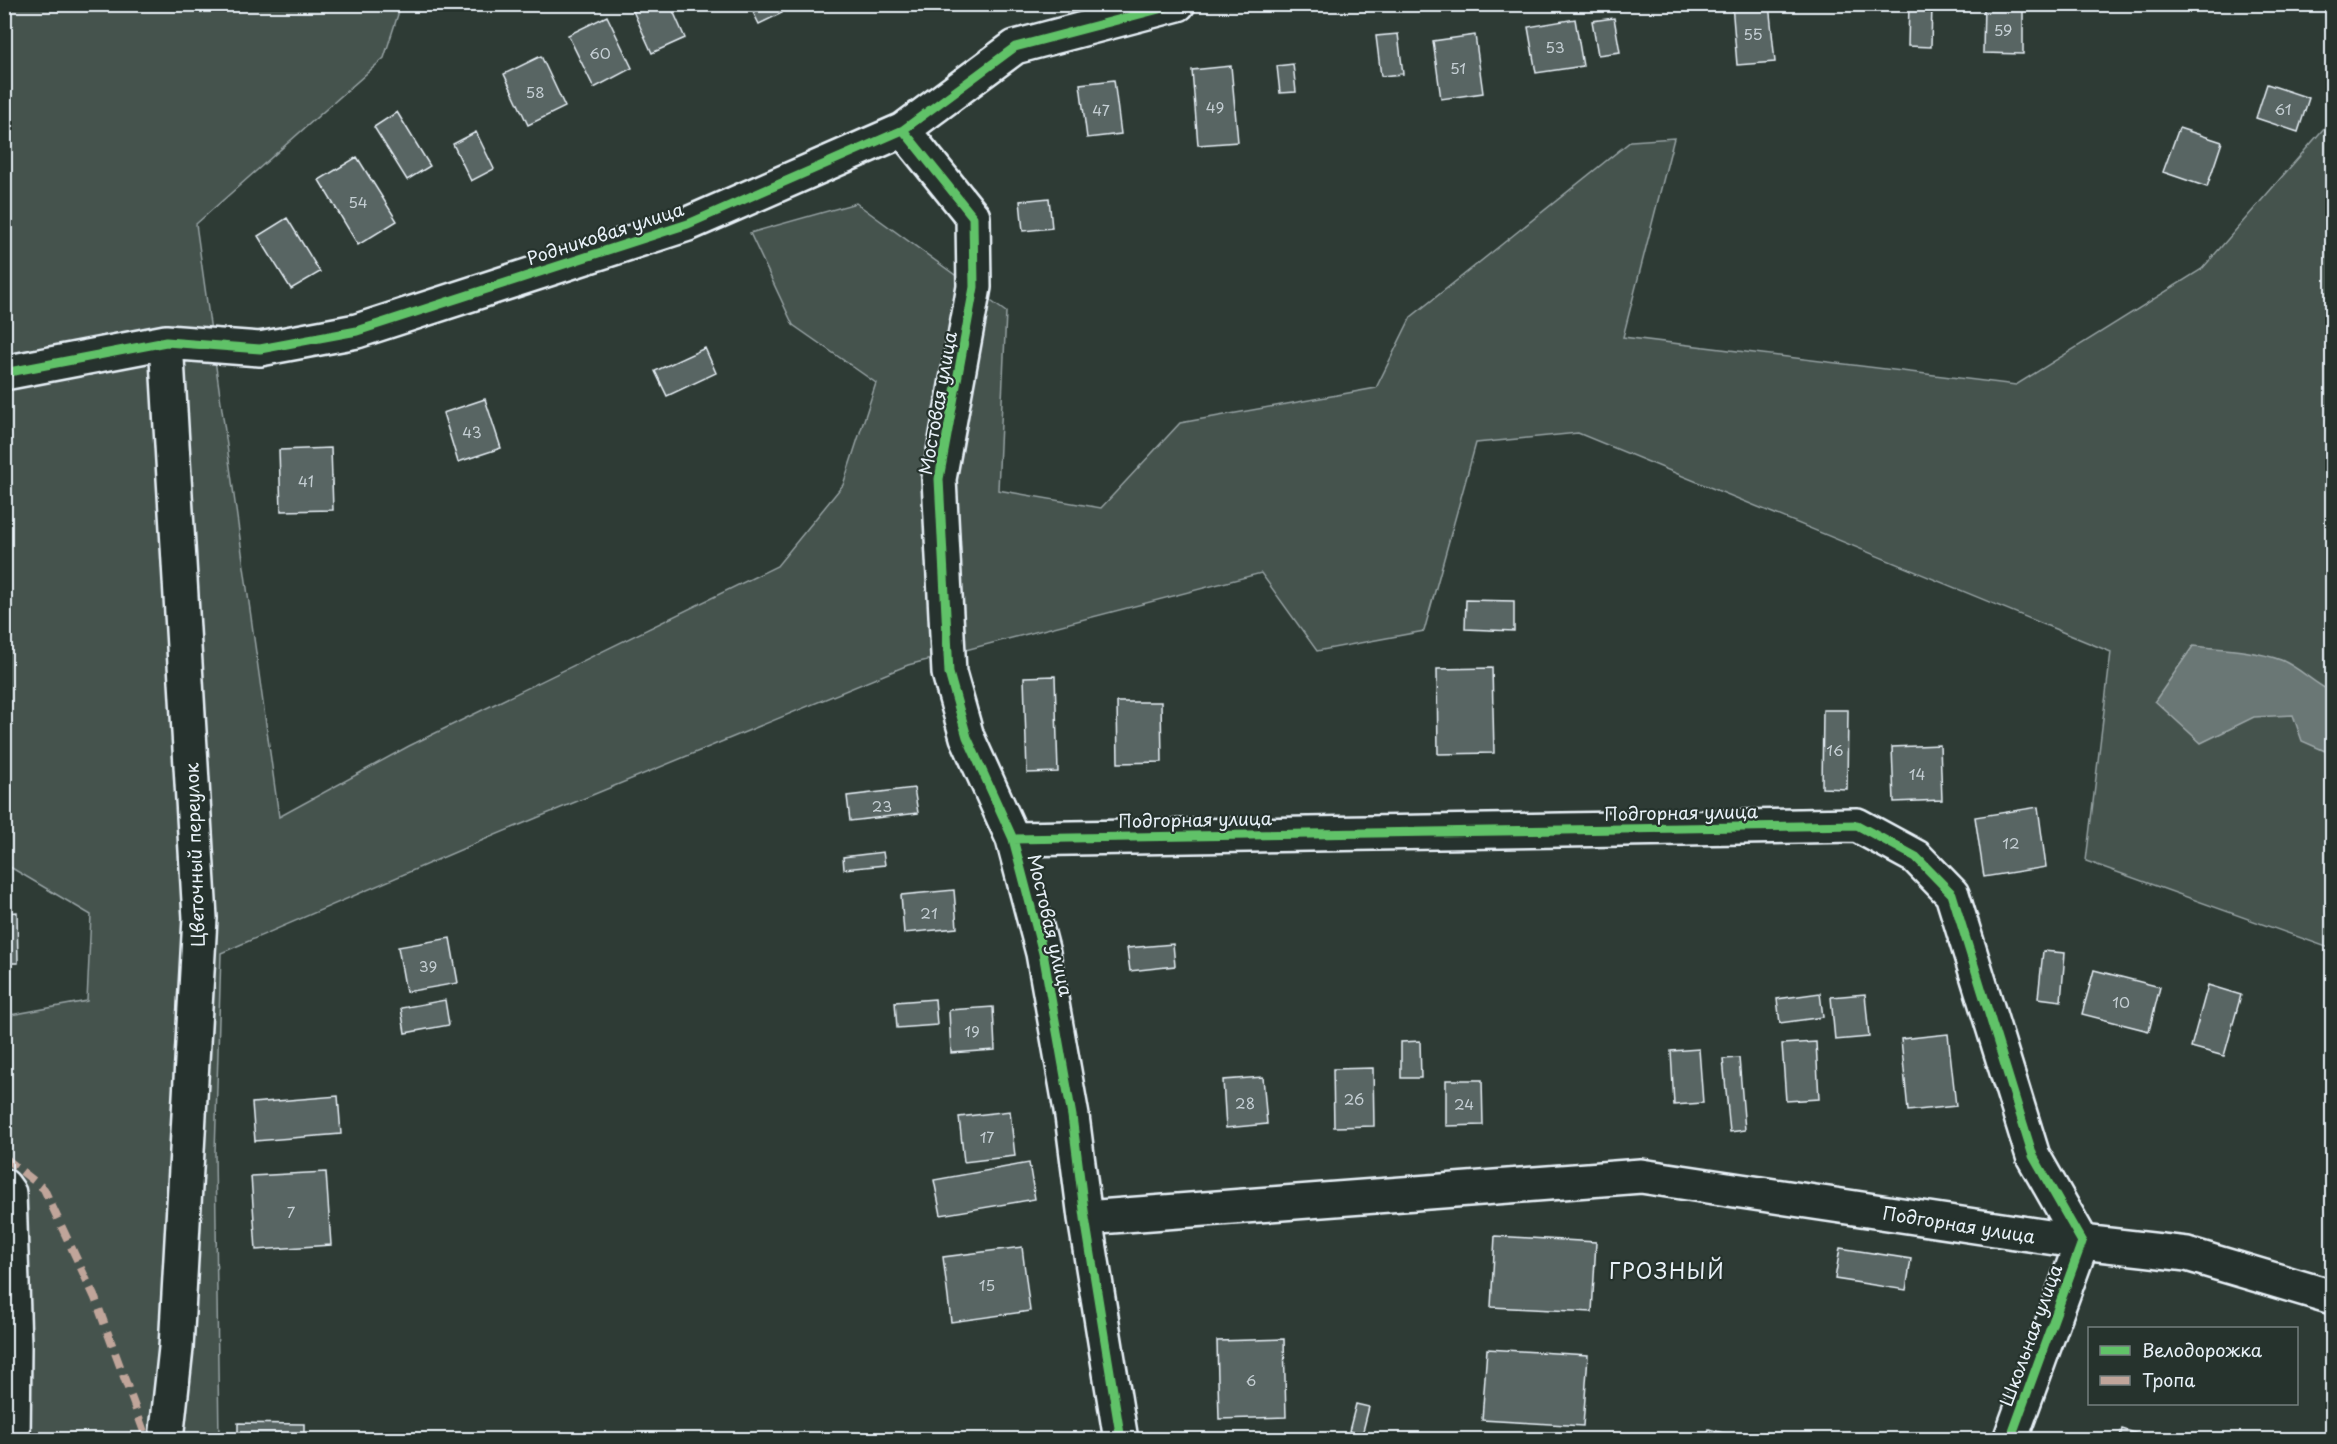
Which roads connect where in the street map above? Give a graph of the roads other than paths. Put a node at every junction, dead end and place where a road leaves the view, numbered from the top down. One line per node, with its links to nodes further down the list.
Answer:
1 (1178, 4): 2 (street, Родниковая улица)
2 (903, 130): 3 (street, Родниковая улица); 5 (street, Мостовая улица)
3 (166, 342): 4 (street, Родниковая улица); 11 (street, Цветочный переулок)
4 (4, 373)
5 (1013, 838): 7 (street, Мостовая улица); 8 (street, Подгорная улица)
6 (4, 1186): 10 (street)
7 (1084, 1218): 8 (street, Подгорная улица); 12 (street, Мостовая улица)
8 (2082, 1242): 9 (street, Подгорная улица); 13 (street, Школьная улица)
9 (2332, 1297)
10 (13, 1440)
11 (166, 1440)
12 (1121, 1440)
13 (2010, 1440)

